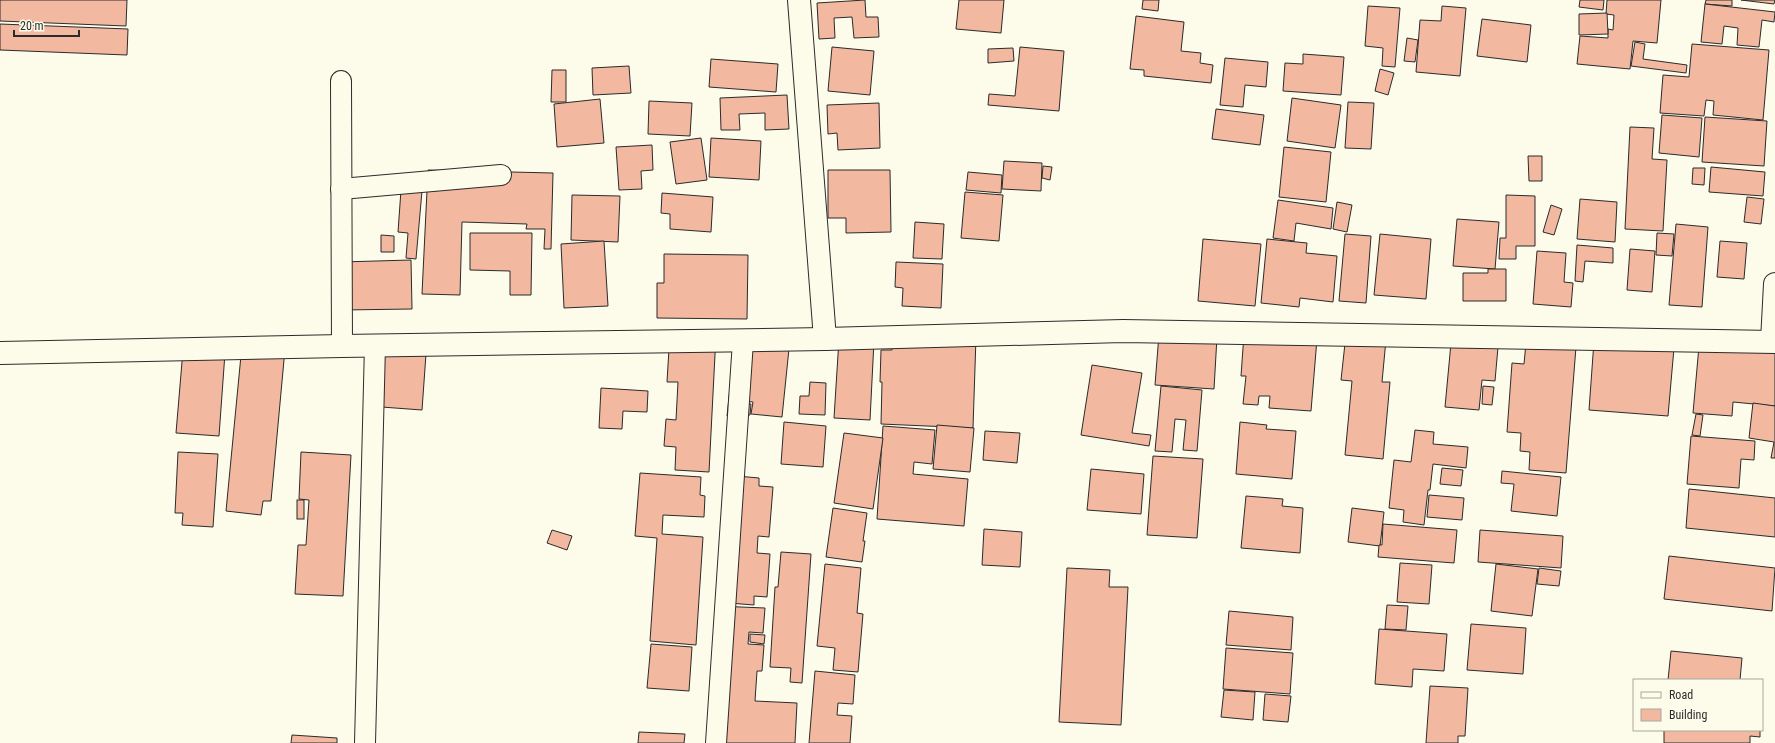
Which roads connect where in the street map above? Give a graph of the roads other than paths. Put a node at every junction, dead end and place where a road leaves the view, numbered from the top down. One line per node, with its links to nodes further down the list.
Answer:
1 (799, 0): 6 (main road)
2 (341, 81): 4 (street)
3 (501, 175): 4 (street)
4 (342, 189): 10 (street)
5 (1775, 284): 8 (main road)
6 (825, 339): 7 (main road); 8 (main road)
7 (743, 341): 9 (main road); 13 (street)
8 (1773, 341)
9 (376, 345): 10 (main road); 12 (street)
10 (342, 346): 11 (main road)
11 (0, 353)
12 (365, 743)
13 (716, 743)

